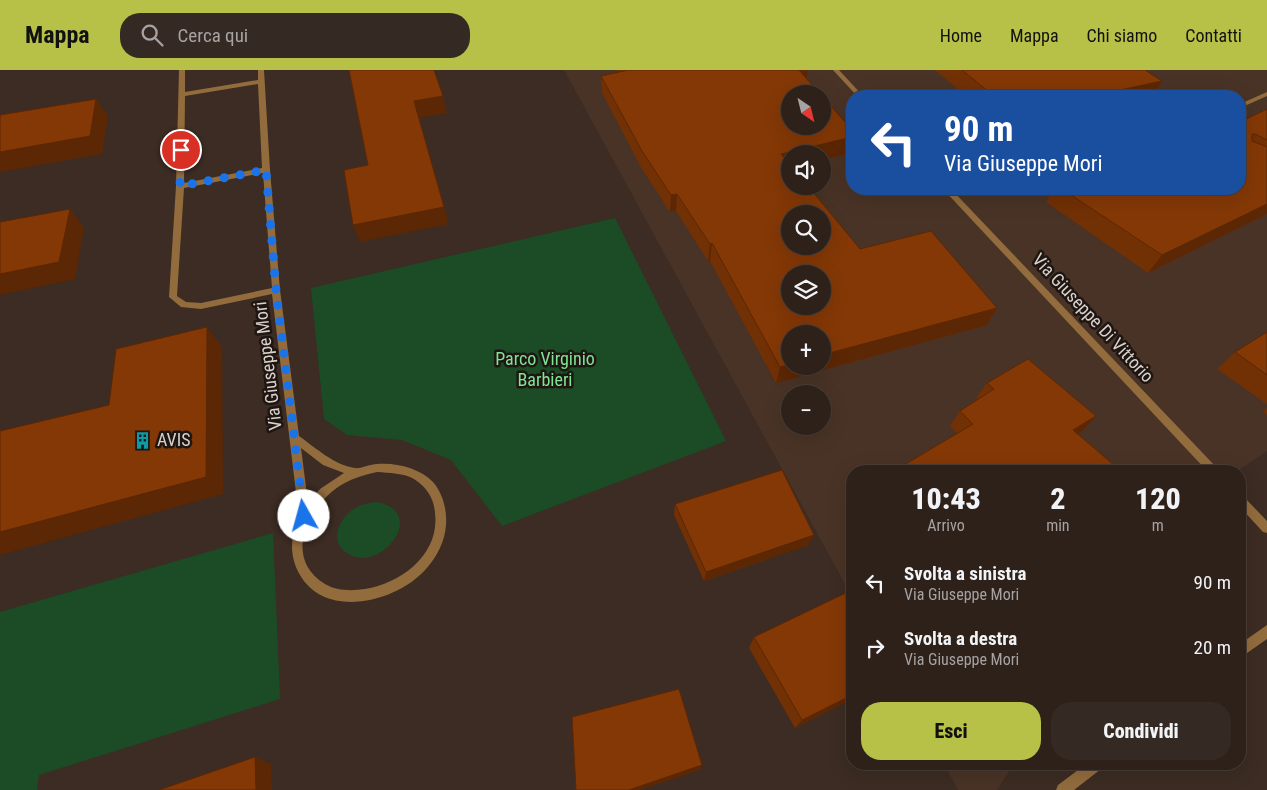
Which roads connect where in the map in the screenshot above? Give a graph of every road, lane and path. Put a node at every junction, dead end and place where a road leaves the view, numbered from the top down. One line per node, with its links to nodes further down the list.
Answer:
1 (182, 70): 6 (street, Via Giuseppe Mori)
2 (261, 70): 4 (street, Via Giuseppe Mori)
3 (836, 70): 5 (street)
4 (262, 82): 6 (street); 9 (street, Via Giuseppe Mori)
5 (854, 90)
6 (182, 94): 10 (street, Via Giuseppe Mori)
7 (1267, 94): 8 (street)
8 (1246, 103)
9 (266, 170): 10 (street); 12 (street, Via Giuseppe Mori)
10 (180, 186): 12 (street, Via Giuseppe Mori)
11 (954, 195): 14 (street, Via Giuseppe Di Vittorio)
12 (276, 290): 13 (street, Via Giuseppe Mori)
13 (294, 438): 15 (street, Via Giuseppe Mori); 17 (street, Via Giuseppe Mori)
14 (1207, 465)
15 (355, 473): 17 (street, Via Giuseppe Mori); 17 (street, Via Giuseppe Mori)
16 (1246, 506): 18 (street)
17 (304, 516)
18 (1267, 528)
19 (1267, 631): 20 (street)
20 (1246, 647)
21 (1088, 770): 22 (street)
22 (1063, 790)

